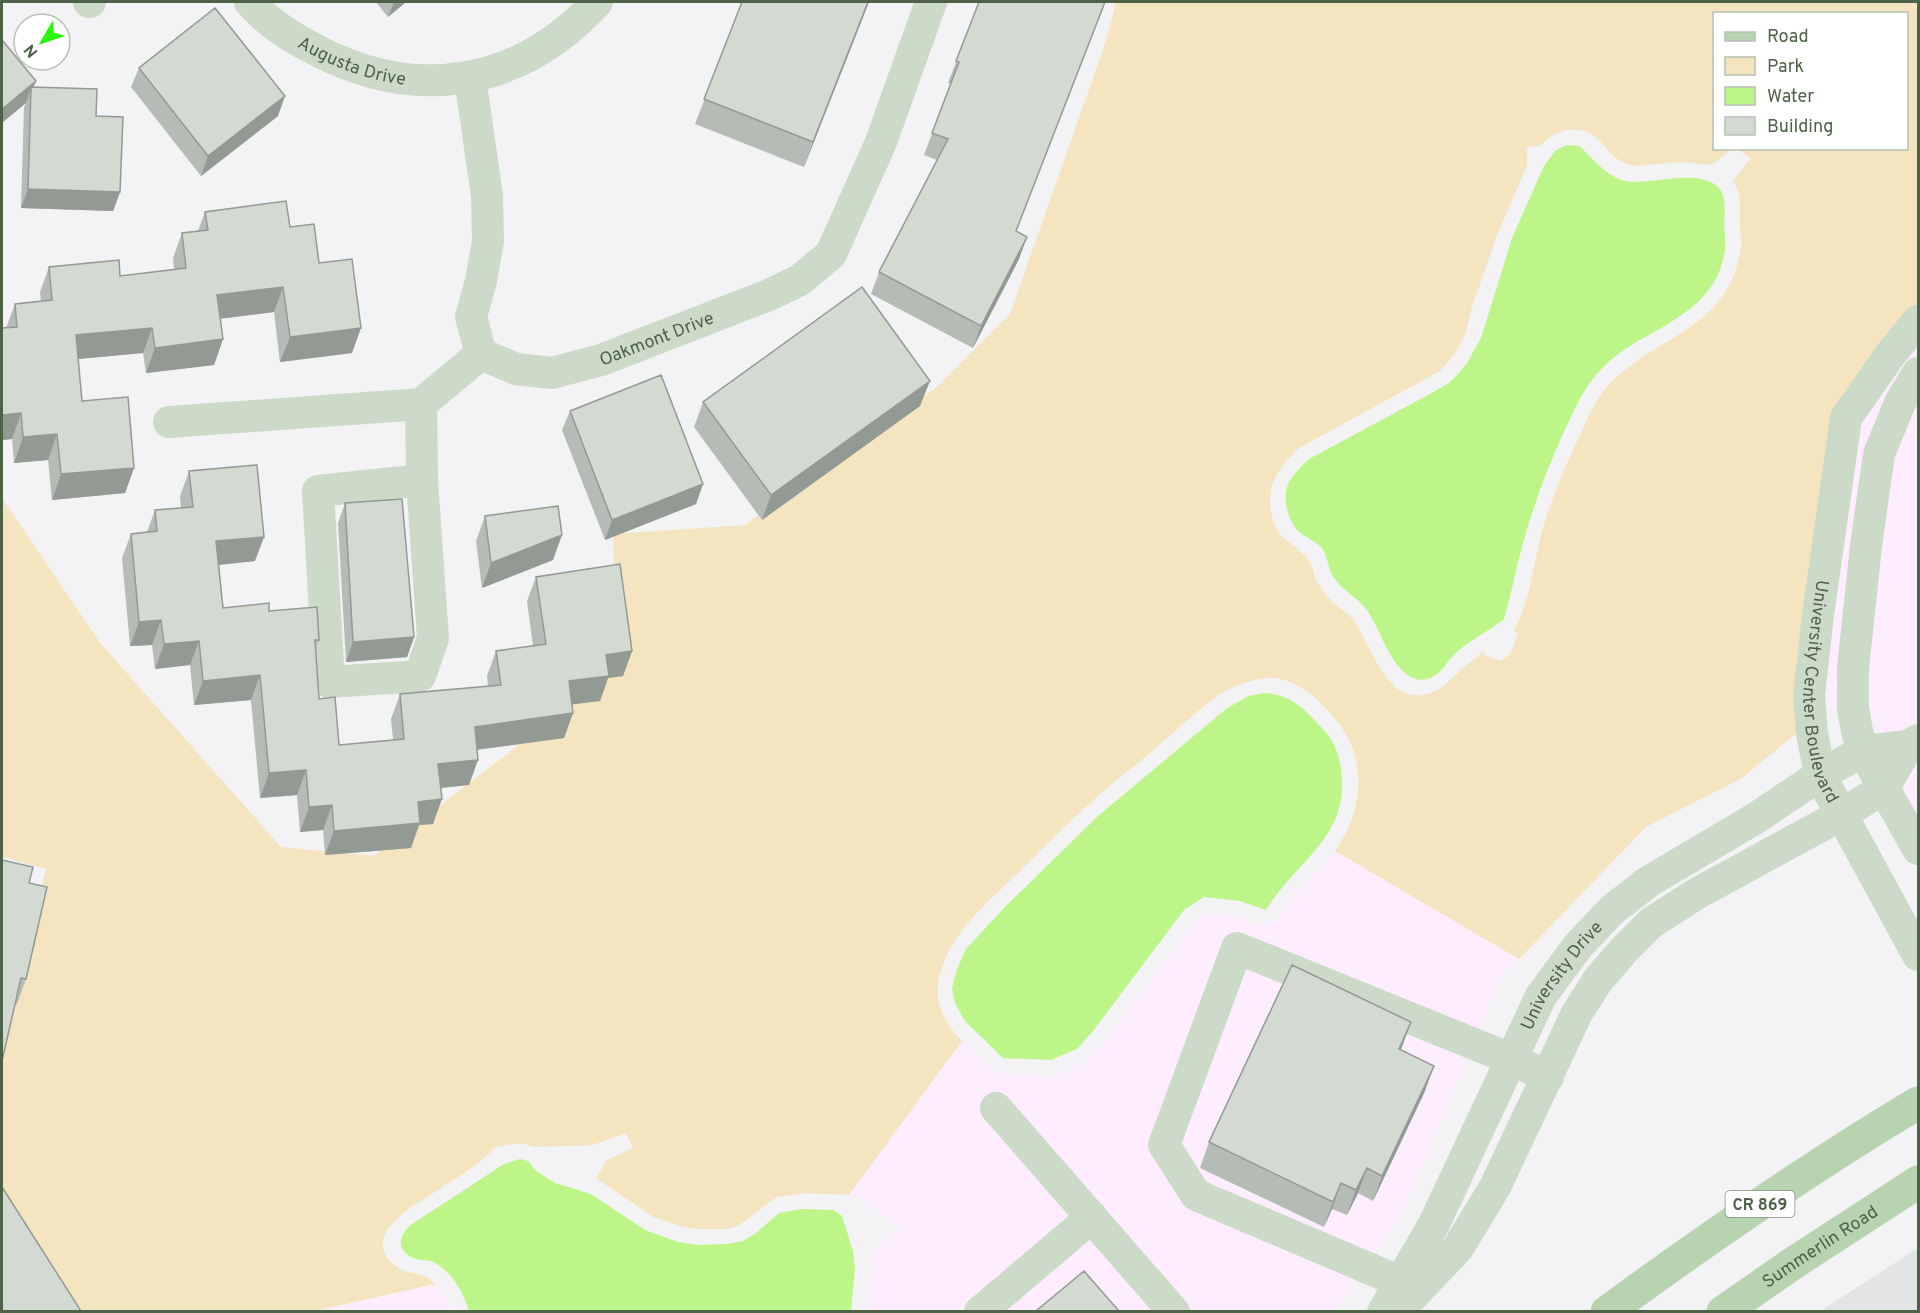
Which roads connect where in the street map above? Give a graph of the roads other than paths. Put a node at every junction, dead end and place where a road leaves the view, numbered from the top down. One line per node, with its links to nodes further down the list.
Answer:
1 (250, 2): 4 (street, Augusta Drive)
2 (597, 2): 4 (street, Augusta Drive)
3 (931, 2): 6 (street, Oakmont Drive)
4 (470, 77): 6 (street)
5 (1918, 321): 7 (street, University Center Boulevard)
6 (481, 354): 9 (street)
7 (1890, 355): 8 (street); 14 (street, University Center Boulevard)
8 (1918, 371): 13 (street, University Center Boulevard)
9 (421, 404): 10 (street); 11 (street)
10 (169, 422)
11 (422, 480): 11 (street)
12 (1913, 743): 13 (street); 15 (street)
13 (1863, 751): 14 (street, University Drive); 15 (street, University Center Boulevard)
14 (1820, 775): 16 (street, University Center Boulevard); 19 (street, University Drive)
15 (1884, 788): 16 (street, University Drive); 17 (street, University Center Boulevard)
16 (1841, 815): 18 (street, University Center Boulevard); 20 (street, University Drive)
17 (1918, 849)
18 (1918, 955)
19 (1511, 1059): 20 (street); 25 (street, University Drive); 25 (street)
20 (1548, 1077): 25 (street, University Drive)
21 (1918, 1103): 29 (main road, CR 869)
22 (996, 1108): 24 (street)
23 (1918, 1182): 30 (main road, Summerlin Road)
24 (1092, 1217): 26 (street); 27 (street)
25 (1399, 1297): 28 (street, University Drive)
26 (980, 1311)
27 (1174, 1311)
28 (1383, 1311)
29 (1607, 1311)
30 (1723, 1311)

